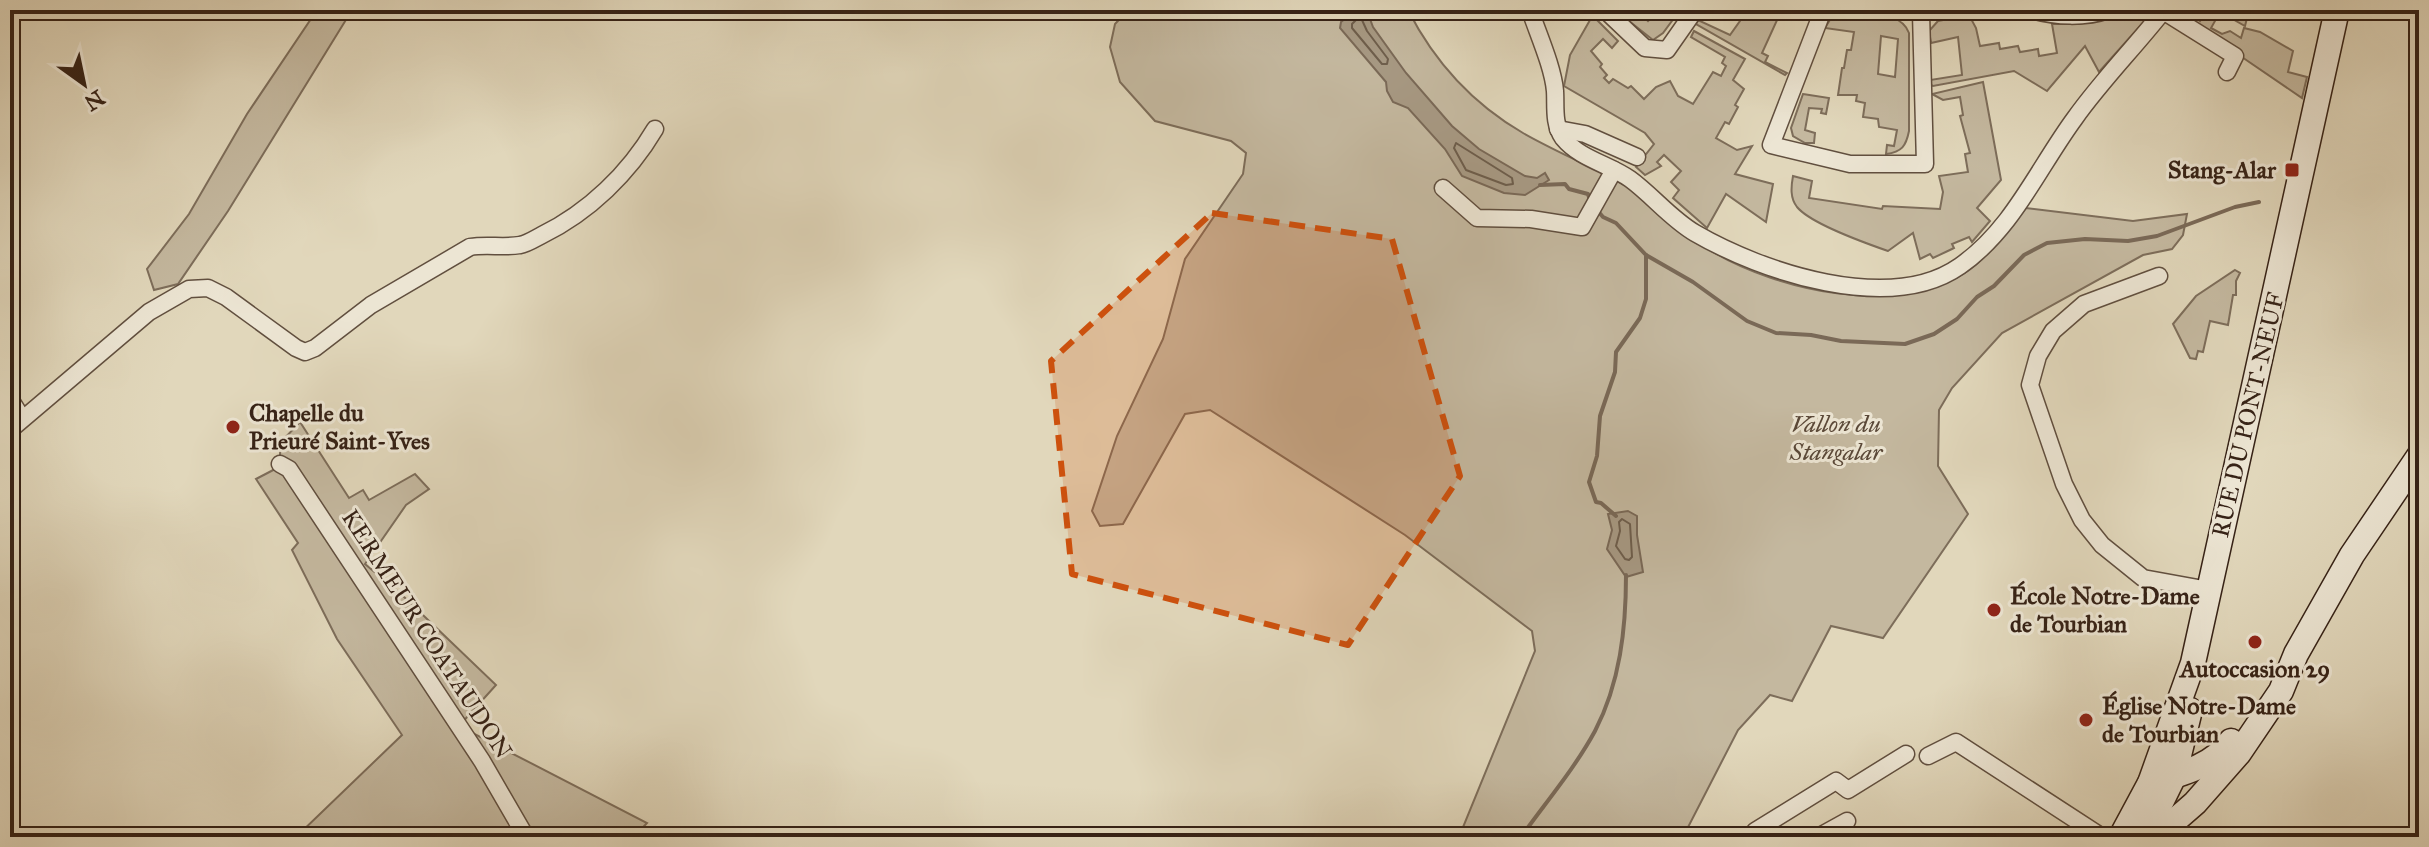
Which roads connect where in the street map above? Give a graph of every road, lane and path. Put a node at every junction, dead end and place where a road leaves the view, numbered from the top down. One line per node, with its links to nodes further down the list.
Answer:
1 (1530, 10): 12 (street)
2 (1605, 10): 3 (street)
3 (1695, 10)
4 (1823, 10): 9 (street)
5 (2032, 10): 6 (street)
6 (2108, 10)
7 (2163, 10): 10 (street); 14 (street)
8 (2337, 10): 21 (main road, RUE DU PONT-NEUF)
9 (1920, 11)
10 (2227, 72)
11 (655, 129): 18 (street)
12 (1558, 129): 13 (street); 14 (street)
13 (1637, 157)
14 (1614, 170): 15 (street)
15 (1443, 188)
16 (2159, 276): 21 (street)
17 (10, 399): 18 (street)
18 (16, 424)
19 (2419, 456): 22 (main road)
20 (280, 464): 31 (street, KERMEUR COATAUDON)
21 (2209, 590): 23 (main road, RUE DU PONT-NEUF)
22 (2296, 654): 27 (main road); 37 (main road)
23 (2193, 663): 24 (main road, RUE DU PONT-NEUF); 29 (main road, RUE DU PONT-NEUF)
24 (2182, 742): 27 (main road); 28 (main road, RUE DU PONT-NEUF)
25 (1906, 754): 32 (street)
26 (1928, 756): 34 (street)
27 (2208, 763): 28 (main road)
28 (2174, 776): 29 (main road); 36 (main road, RUE DU PONT-NEUF)
29 (2150, 783): 35 (main road, RUE DU PONT-NEUF)
30 (1847, 821): 33 (street)
31 (526, 837)
32 (1752, 837)
33 (1818, 837)
34 (2102, 837)
35 (2121, 837)
36 (2144, 837)
37 (2156, 837)

